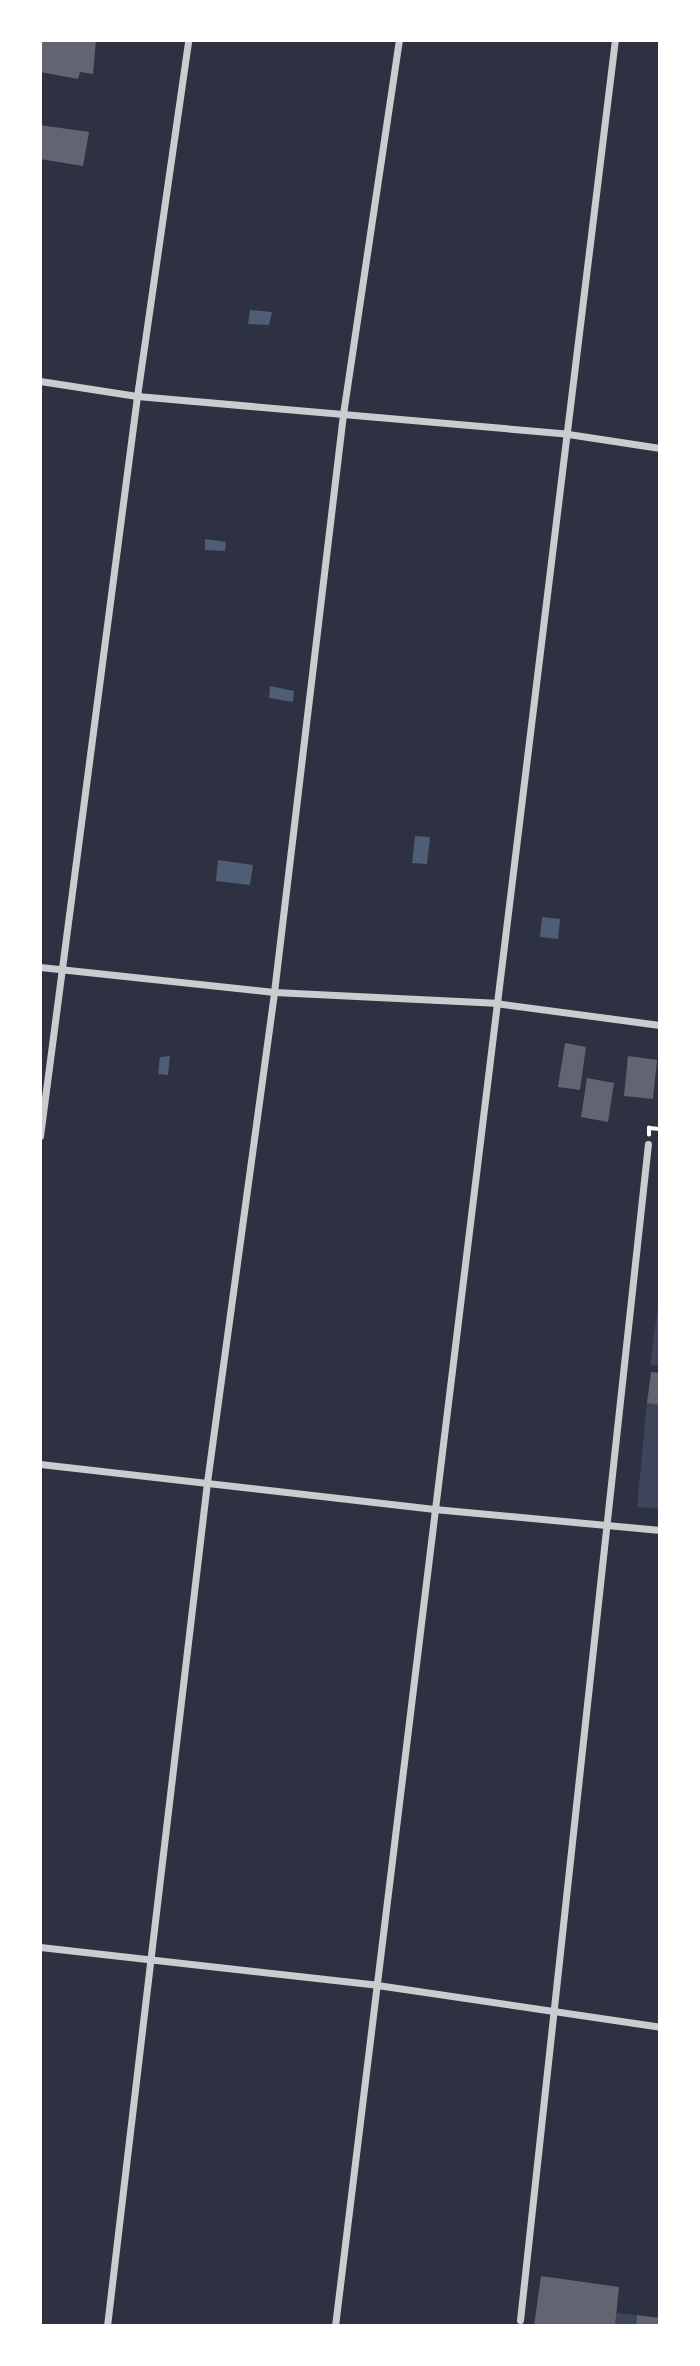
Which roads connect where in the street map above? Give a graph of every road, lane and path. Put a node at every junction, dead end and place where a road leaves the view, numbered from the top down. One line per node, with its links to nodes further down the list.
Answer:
1 (188, 40): 5 (street)
2 (398, 40): 6 (street)
3 (615, 40): 7 (street)
4 (40, 381): 5 (street)
5 (137, 396): 6 (street); 10 (street)
6 (343, 414): 7 (street); 11 (street)
7 (569, 433): 8 (street); 12 (street)
8 (660, 448)
9 (40, 967): 10 (street)
10 (61, 969): 11 (street); 14 (street)
11 (274, 992): 12 (street); 17 (street)
12 (495, 1003): 13 (street); 18 (street)
13 (660, 1025)
14 (40, 1136)
15 (648, 1144): 19 (street)
16 (40, 1464): 17 (street)
17 (207, 1482): 18 (street); 22 (street)
18 (434, 1509): 19 (street); 23 (street)
19 (606, 1524): 20 (street); 24 (street)
20 (660, 1530)
21 (40, 1947): 22 (street)
22 (151, 1961): 23 (street); 27 (street)
23 (377, 1985): 24 (street); 28 (street)
24 (555, 2013): 25 (street); 26 (street)
25 (660, 2027)
26 (520, 2320)
27 (107, 2326)
28 (335, 2326)

